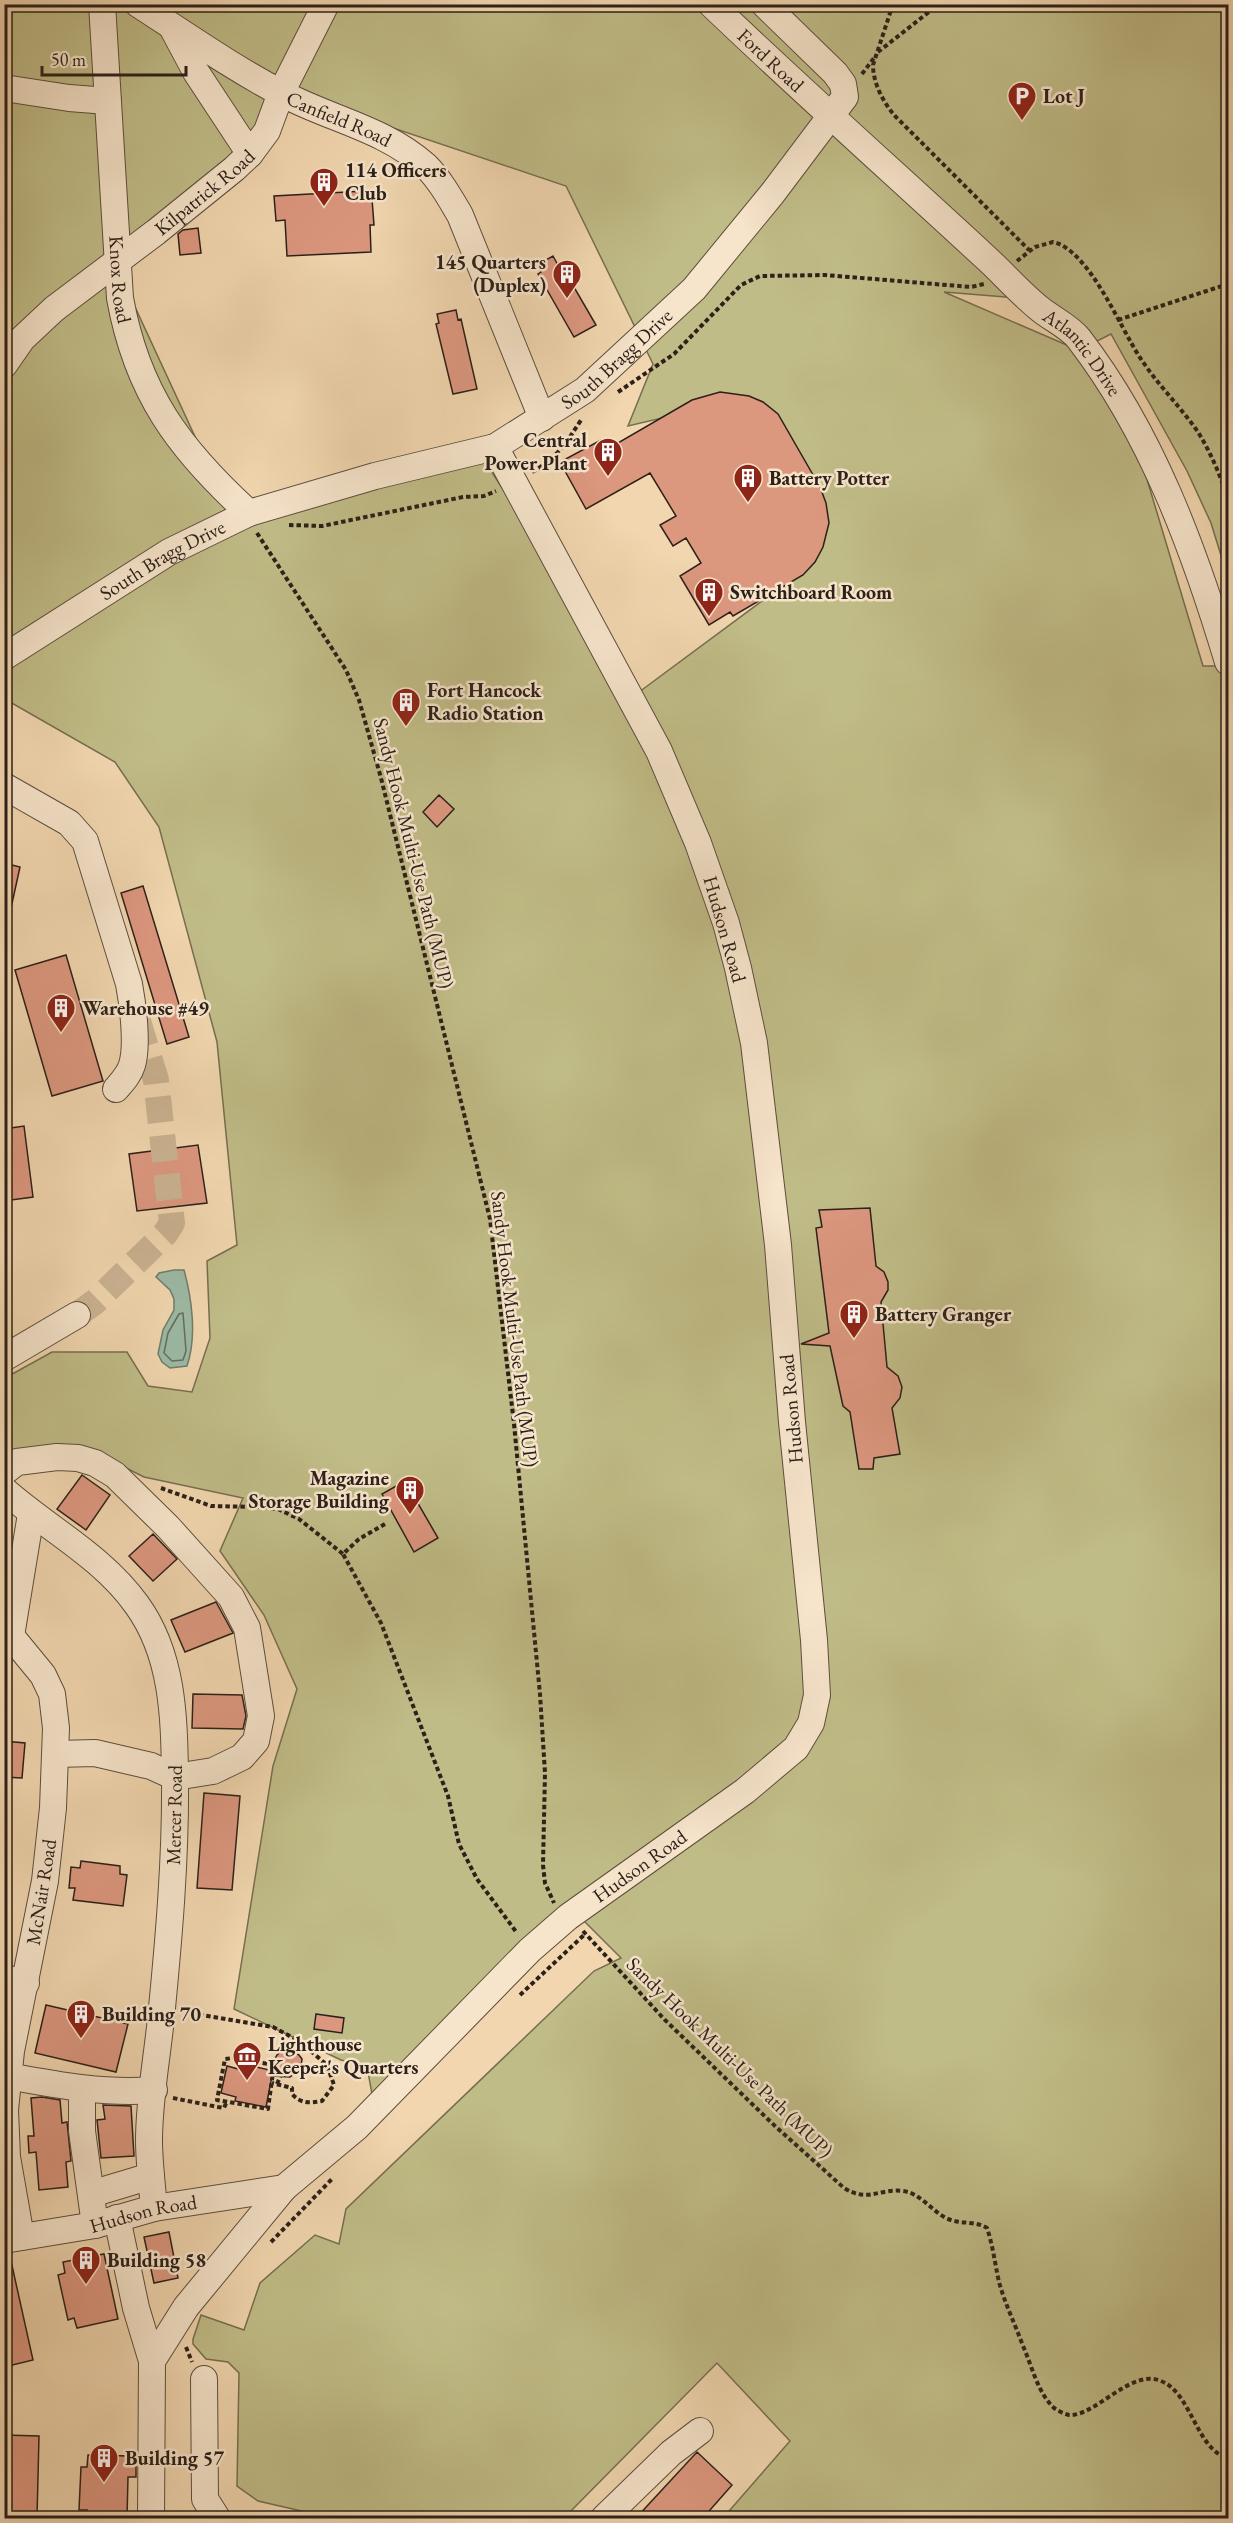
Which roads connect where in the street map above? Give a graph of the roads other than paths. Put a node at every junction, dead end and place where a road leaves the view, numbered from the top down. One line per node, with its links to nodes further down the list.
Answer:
1 (102, 4): 9 (street, Knox Road)
2 (138, 4): 6 (street, Canfield Road)
3 (326, 4): 8 (street, Kilpatrick Road)
4 (711, 4): 10 (street, Ford Road)
5 (764, 4): 10 (street, South Bragg Drive)
6 (173, 29): 8 (street, Canfield Road); 11 (street)
7 (4, 88): 9 (street)
8 (281, 93): 11 (street, Kilpatrick Road); 14 (street, Canfield Road)
9 (108, 101): 12 (street, Knox Road)
10 (830, 117): 14 (street, South Bragg Drive); 18 (street, Atlantic Drive)
11 (250, 154): 12 (street, Kilpatrick Road)
12 (118, 261): 13 (street, Kilpatrick Road); 16 (street, Knox Road)
13 (4, 365)
14 (542, 418): 15 (street, South Bragg Drive)
15 (495, 447): 16 (street, South Bragg Drive); 34 (street, Hudson Road)
16 (249, 513): 17 (street, South Bragg Drive)
17 (4, 657)
18 (1228, 662)
19 (5, 788): 20 (street)
20 (116, 1089)
21 (77, 1315): 22 (street)
22 (4, 1358)
23 (4, 1472): 28 (street)
24 (4, 1490): 25 (street, Mercer Road)
25 (31, 1514): 26 (street); 28 (street, Mercer Road)
26 (8, 1635): 27 (street, McNair Road)
27 (56, 1754): 28 (street); 29 (street, McNair Road)
28 (175, 1777): 32 (street, Mercer Road)
29 (15, 1980): 30 (street, McNair Road)
30 (8, 2076): 31 (street); 38 (street, McNair Road)
31 (82, 2089): 32 (street); 35 (street)
32 (153, 2092): 33 (street, Mercer Road)
33 (152, 2175): 35 (street); 36 (street, Mercer Road)
34 (284, 2188): 36 (street, Hudson Road); 39 (street, Hudson Road)
35 (91, 2194): 37 (street)
36 (154, 2208): 37 (street, Hudson Road)
37 (106, 2221): 38 (street, Hudson Road); 39 (street)
38 (13, 2239)
39 (152, 2361): 42 (street)
40 (204, 2379): 43 (street)
41 (700, 2431): 44 (street)
42 (151, 2518)
43 (217, 2518)
44 (604, 2518)

